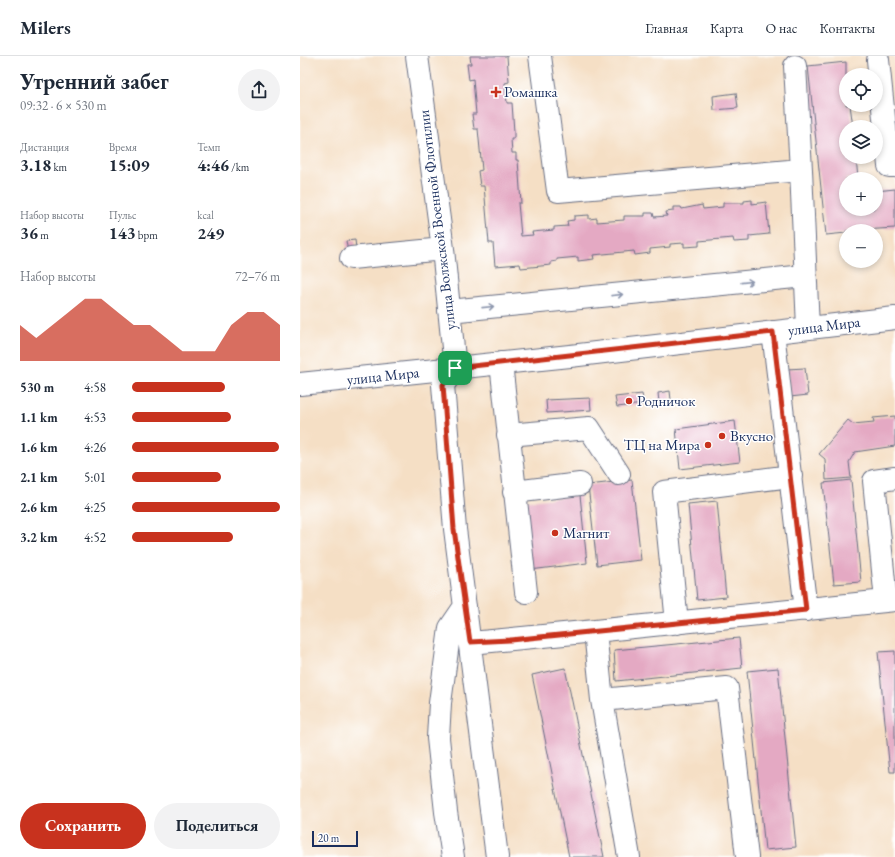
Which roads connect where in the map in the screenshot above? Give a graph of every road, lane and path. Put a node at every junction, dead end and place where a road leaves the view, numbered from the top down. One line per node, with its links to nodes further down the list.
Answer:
1 (417, 56): 7 (street, улица Волжской Военной Флотилии)
2 (540, 56): 6 (street)
3 (878, 60): 5 (street)
4 (795, 66): 6 (street)
5 (895, 166)
6 (801, 170): 9 (street)
7 (443, 249): 8 (street); 10 (street, улица Волжской Военной Флотилии)
8 (351, 258)
9 (805, 276): 10 (street, one-way to 9); 12 (street)
10 (449, 311): 15 (street, улица Волжской Военной Флотилии)
11 (895, 318): 12 (street, улица Мира)
12 (808, 328): 13 (street, улица Мира)
13 (773, 332): 14 (street, улица Мира); 19 (street)
14 (501, 363): 15 (street, улица Мира); 17 (street)
15 (455, 368): 16 (street, улица Мира); 25 (street)
16 (300, 384)
17 (508, 435): 18 (street); 22 (street)
18 (618, 474)
19 (791, 476): 26 (street); 27 (street)
20 (895, 478): 24 (street)
21 (580, 484): 22 (street)
22 (514, 492): 23 (street)
23 (526, 592)
24 (890, 601): 26 (street)
25 (466, 606): 29 (street); 31 (street)
26 (806, 610): 27 (street)
27 (677, 623): 28 (street)
28 (595, 632): 29 (street); 30 (street)
29 (470, 642): 32 (street)
30 (602, 700): 33 (street); 34 (street)
31 (453, 857)
32 (497, 857)
33 (629, 857)
34 (747, 857)

